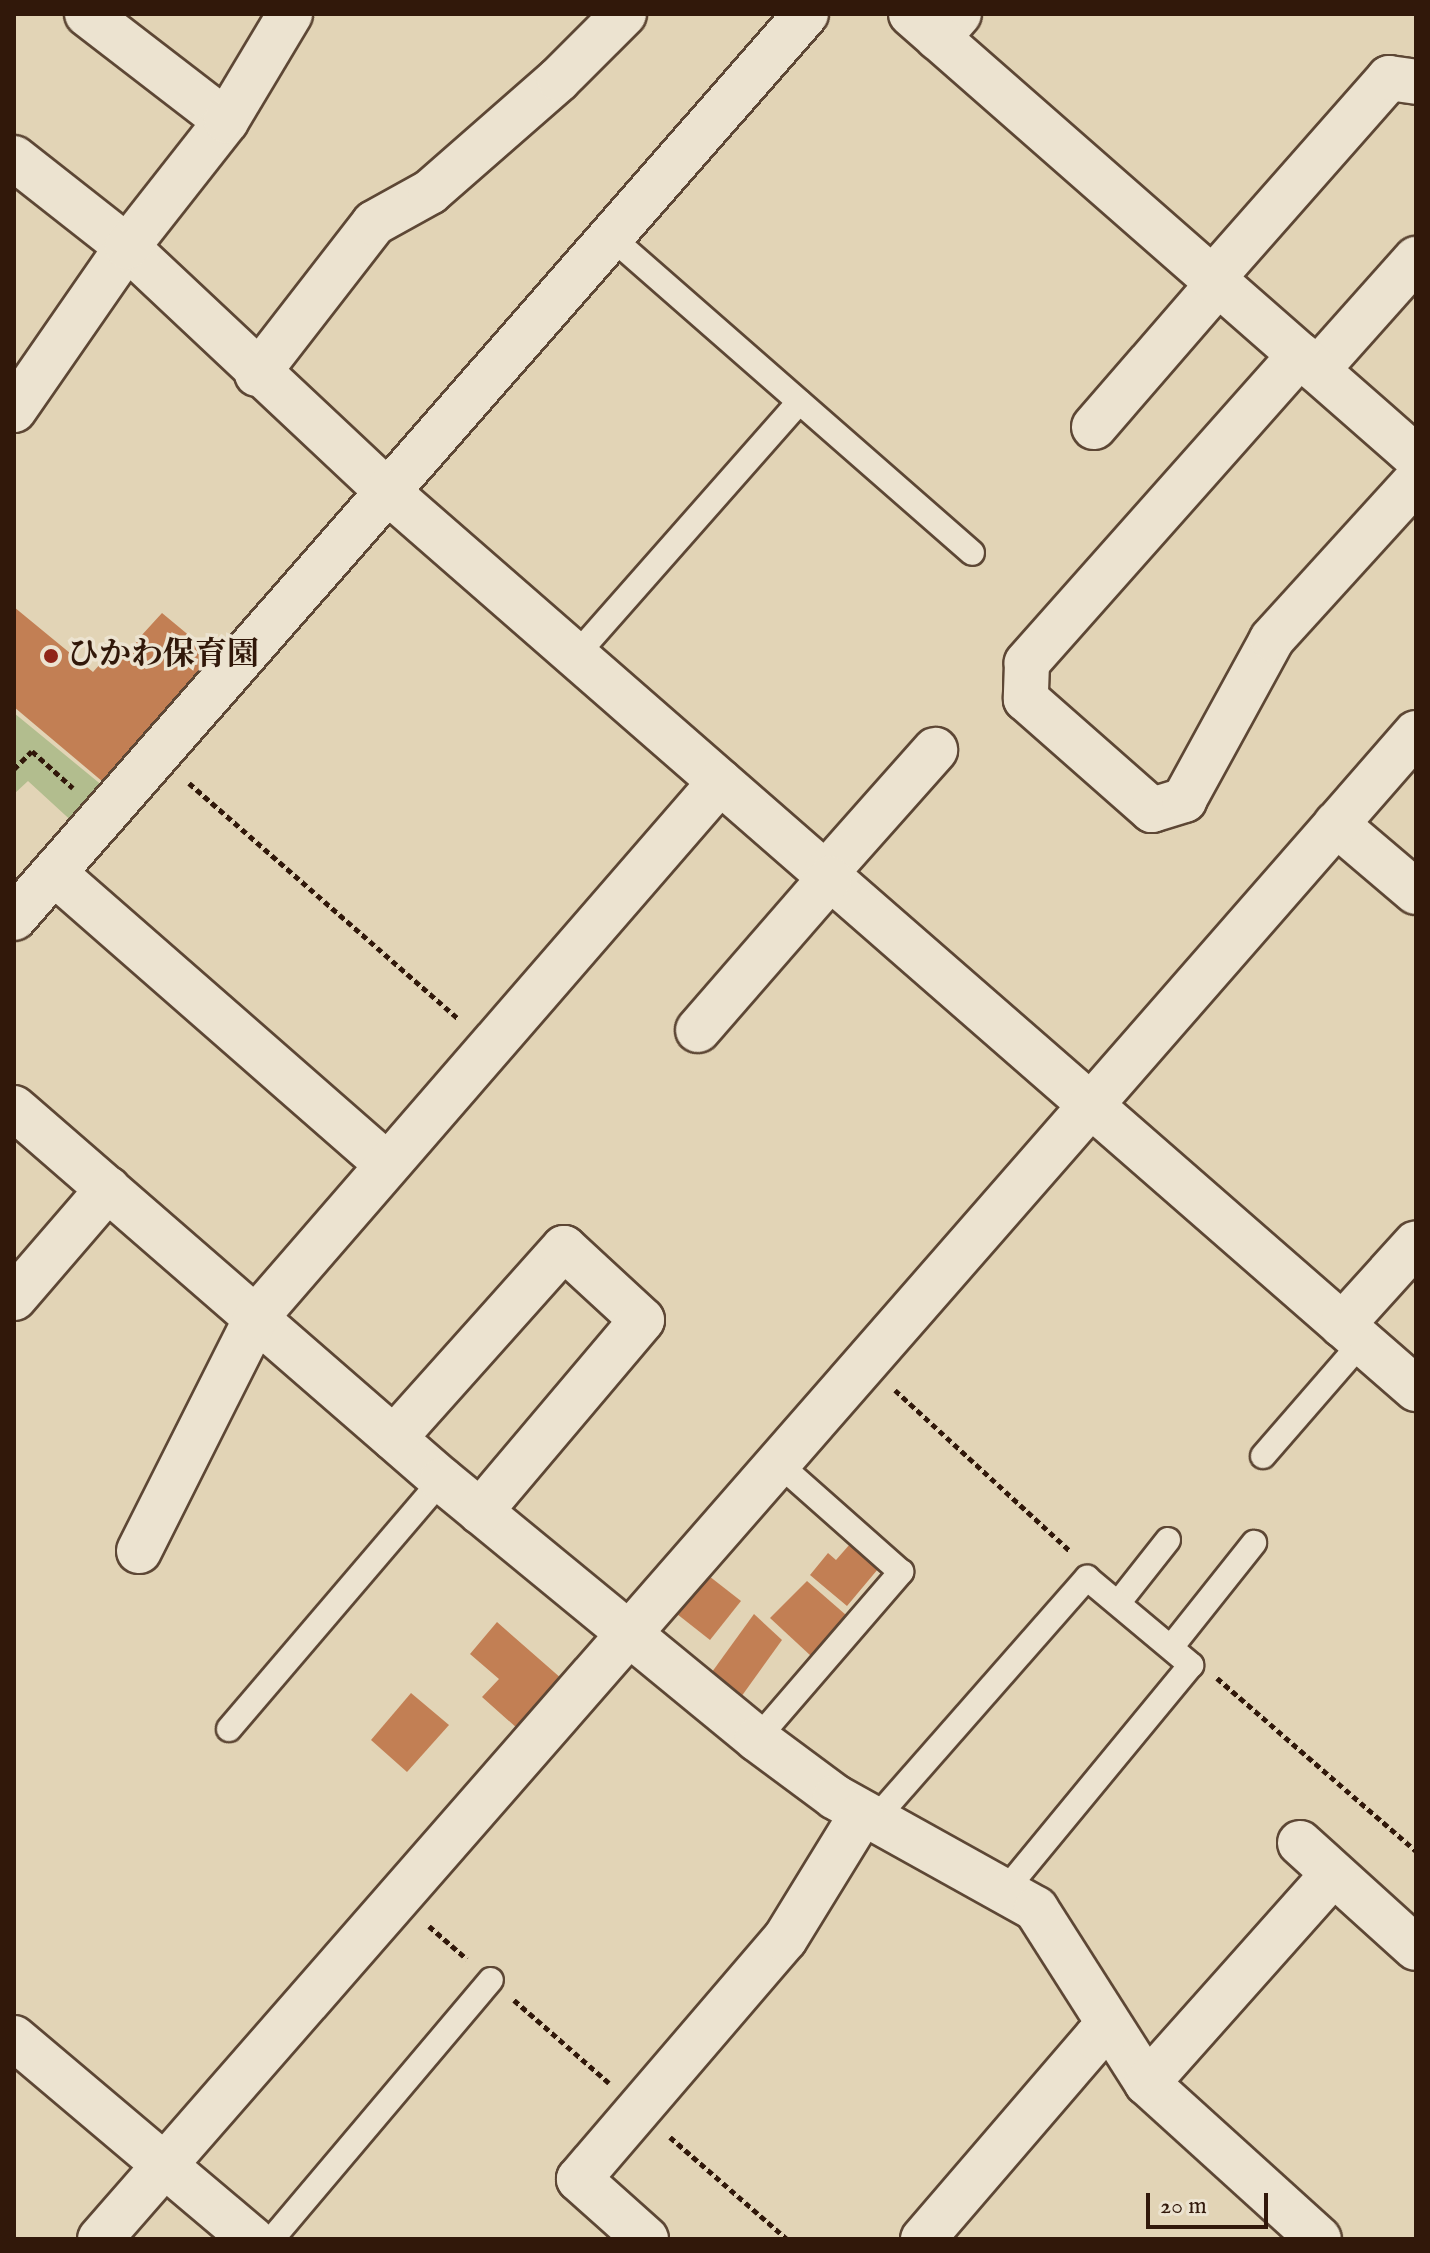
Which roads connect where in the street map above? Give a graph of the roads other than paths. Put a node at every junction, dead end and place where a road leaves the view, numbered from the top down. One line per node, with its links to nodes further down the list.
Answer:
1 (87, 14): 7 (street)
2 (290, 14): 7 (street)
3 (624, 14): 14 (street)
4 (806, 14): 9 (street)
5 (936, 22): 12 (street)
6 (1416, 82): 12 (street)
7 (226, 121): 10 (street)
8 (14, 158): 10 (street)
9 (610, 236): 15 (lane); 20 (street)
10 (127, 247): 14 (street); 16 (street)
11 (1416, 259): 13 (street)
12 (1215, 281): 13 (street); 17 (street)
13 (1308, 362): 18 (street); 19 (street)
14 (257, 374): 20 (street)
15 (799, 402): 21 (lane); 22 (lane)
16 (14, 410)
17 (1094, 427)
18 (1416, 457)
19 (1416, 481)
20 (387, 491): 22 (street); 27 (street)
21 (972, 553)
22 (577, 654): 25 (street)
23 (1416, 733): 26 (street)
24 (935, 750): 28 (street)
25 (720, 782): 28 (street); 34 (street)
26 (1336, 824): 29 (street); 32 (street)
27 (54, 873): 30 (street); 34 (street)
28 (828, 876): 31 (street); 32 (street)
29 (1416, 892)
30 (14, 918)
31 (698, 1030)
32 (1089, 1104): 39 (street); 43 (street)
33 (14, 1108): 35 (street)
34 (387, 1165): 38 (street)
35 (108, 1189): 37 (street); 38 (street)
36 (1416, 1243): 39 (street)
37 (14, 1298)
38 (257, 1316): 41 (street); 48 (street)
39 (1352, 1334): 40 (street); 42 (lane)
40 (1416, 1389)
41 (394, 1438): 44 (street); 45 (street)
42 (1263, 1456)
43 (778, 1463): 50 (street); 53 (lane)
44 (442, 1480): 45 (street); 52 (lane)
45 (480, 1512): 50 (street)
46 (1168, 1540): 49 (lane)
47 (1254, 1543): 51 (lane)
48 (139, 1551)
49 (1119, 1602): 51 (lane); 54 (lane)
50 (627, 1636): 53 (street); 63 (street)
51 (1172, 1646): 57 (lane)
52 (229, 1729)
53 (757, 1739): 54 (street)
54 (869, 1816): 57 (street); 68 (street)
55 (1300, 1843): 56 (street)
56 (1333, 1874): 58 (street); 62 (street)
57 (1004, 1892): 60 (street)
58 (1411, 1934)
59 (491, 1980): 67 (lane)
60 (1109, 2030): 62 (street); 69 (street)
61 (14, 2038): 63 (street)
62 (1147, 2083): 64 (street)
63 (162, 2167): 65 (street); 66 (street)
64 (1311, 2237)
65 (100, 2239)
66 (252, 2239)
67 (272, 2239)
68 (646, 2239)
69 (923, 2239)

